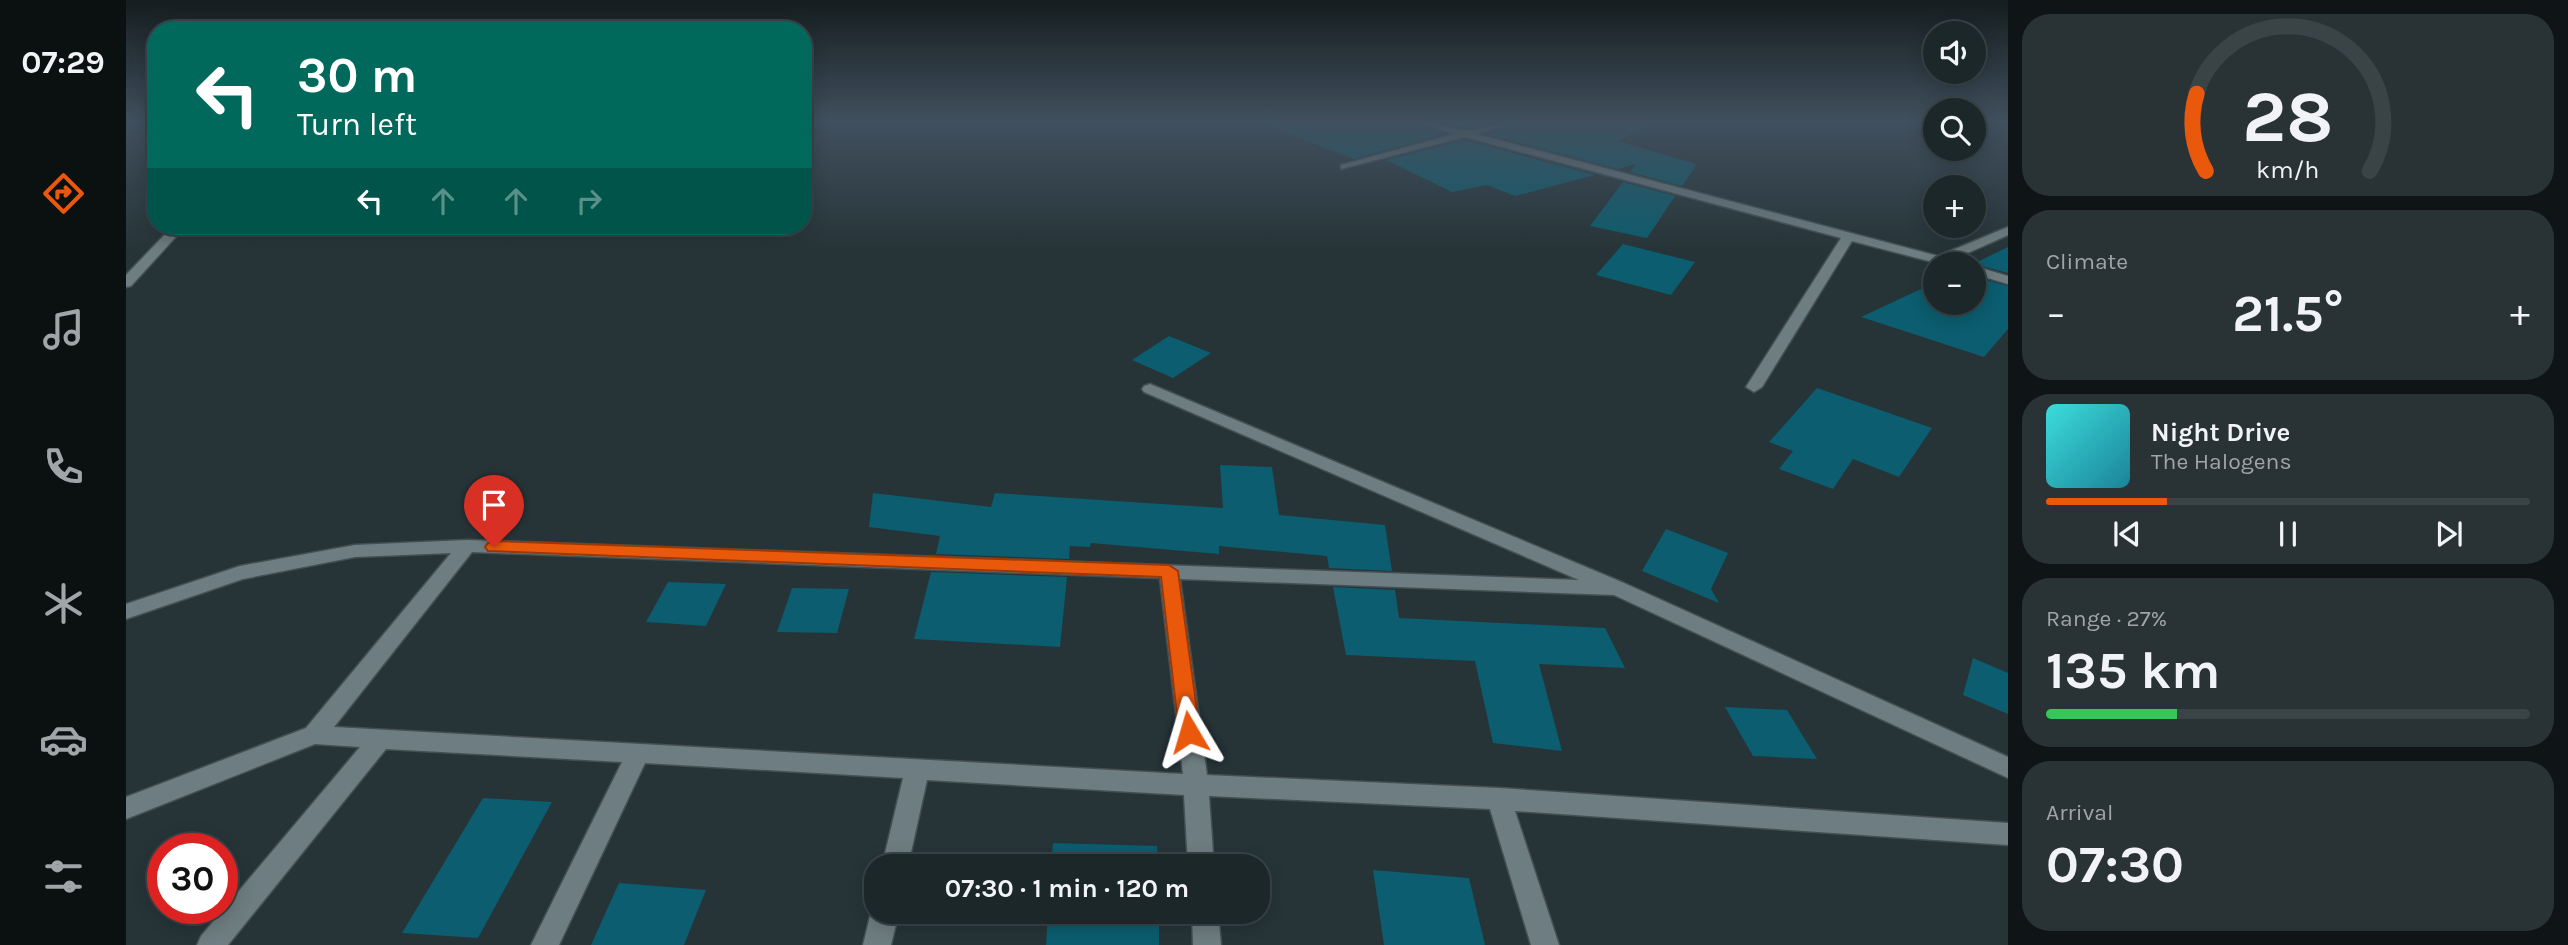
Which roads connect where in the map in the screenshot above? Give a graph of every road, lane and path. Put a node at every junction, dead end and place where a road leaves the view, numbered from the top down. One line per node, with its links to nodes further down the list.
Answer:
1 (1356, 164): 3 (street)
2 (1577, 164): 6 (street)
3 (1345, 167)
4 (2008, 231): 7 (street)
5 (171, 235): 11 (street)
6 (1849, 236): 8 (street); 12 (street)
7 (1959, 252)
8 (1923, 256)
9 (1986, 274): 10 (street)
10 (2008, 280)
11 (126, 283)
12 (1754, 387)
13 (1150, 389): 16 (street)
14 (467, 546): 15 (street); 17 (street); 18 (street)
15 (1169, 571): 16 (street); 23 (street)
16 (1617, 588): 22 (street)
17 (126, 612)
18 (314, 735): 19 (street); 25 (street)
19 (381, 738): 20 (street); 31 (street)
20 (638, 752): 21 (street); 32 (street)
21 (917, 768): 23 (street); 27 (street)
22 (2008, 768)
23 (1196, 785): 24 (street); 28 (street)
24 (1499, 799): 26 (street); 35 (street)
25 (126, 808)
26 (2008, 834)
27 (898, 854)
28 (1200, 854)
29 (882, 924): 33 (street)
30 (1206, 924): 34 (street)
31 (211, 945)
32 (545, 945)
33 (877, 945)
34 (1207, 945)
35 (1545, 945)

